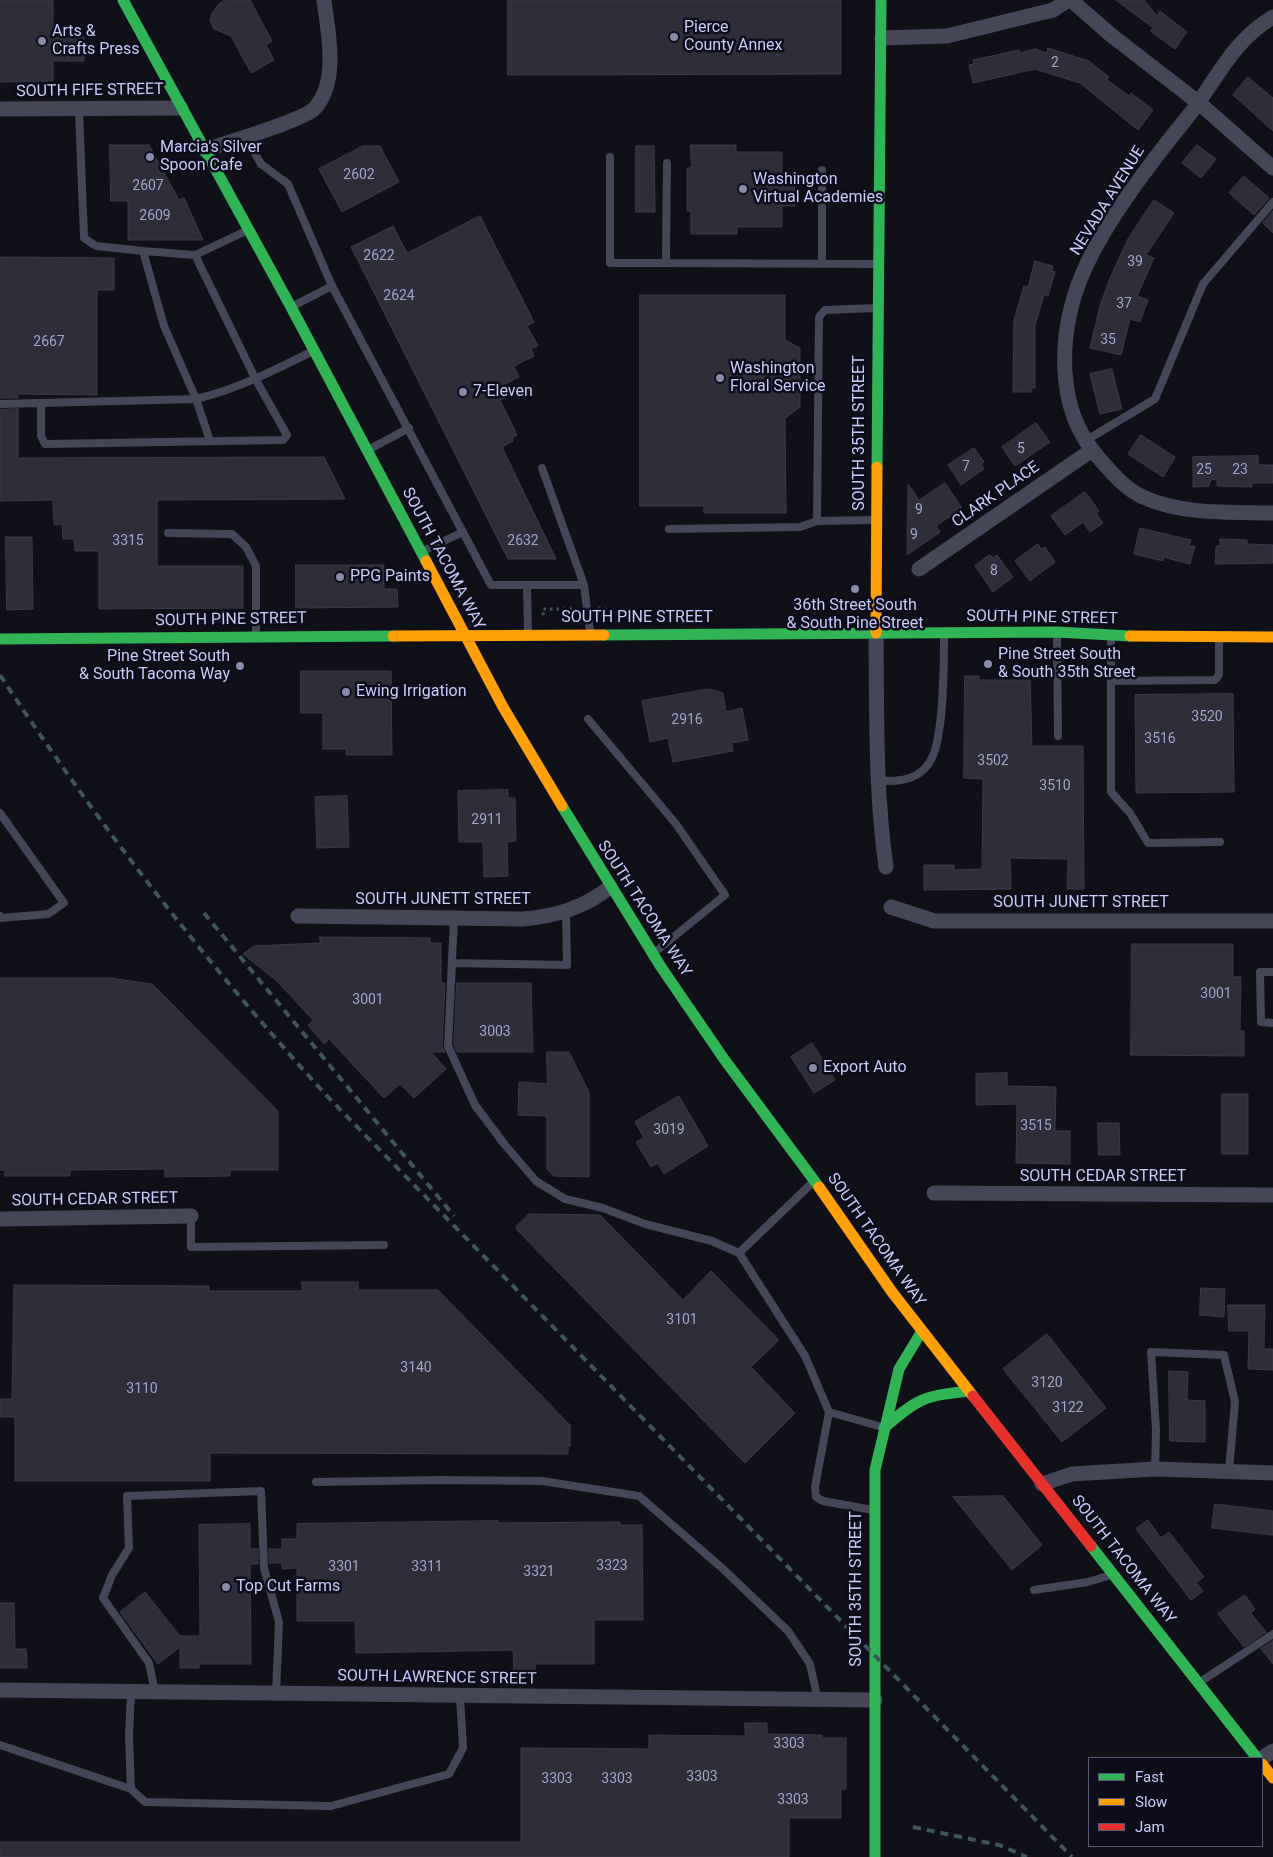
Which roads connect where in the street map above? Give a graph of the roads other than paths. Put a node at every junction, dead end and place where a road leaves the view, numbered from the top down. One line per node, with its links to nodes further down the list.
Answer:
1 (123, 0): 8 (main road, SOUTH TACOMA WAY)
2 (324, 0): 11 (street)
3 (882, 0): 6 (main road, SOUTH 35TH STREET)
4 (1069, 0): 6 (street); 7 (street)
5 (1273, 17): 7 (street, NEVADA AVENUE)
6 (882, 38): 23 (main road, SOUTH 35TH STREET)
7 (1199, 103): 15 (street); 34 (street, NEVADA AVENUE)
8 (181, 108): 10 (street, SOUTH FIFE STREET); 12 (main road, SOUTH TACOMA WAY)
9 (0, 109): 10 (street, SOUTH FIFE STREET)
10 (79, 110): 19 (lane)
11 (245, 136): 12 (street); 24 (lane)
12 (205, 150): 18 (main road, SOUTH TACOMA WAY)
13 (610, 157): 21 (lane)
14 (667, 163): 21 (lane)
15 (1273, 168)
16 (822, 170): 22 (lane)
17 (1273, 202): 34 (lane)
18 (248, 230): 20 (lane); 25 (main road, SOUTH TACOMA WAY)
19 (143, 251): 20 (lane); 29 (lane)
20 (195, 255): 28 (lane)
21 (666, 263): 22 (lane)
22 (822, 264): 23 (lane)
23 (879, 264): 26 (main road, SOUTH 35TH STREET)
24 (332, 286): 25 (lane); 32 (lane)
25 (291, 307): 27 (main road, SOUTH TACOMA WAY)
26 (879, 308): 38 (main road, SOUTH 35TH STREET); 39 (lane)
27 (313, 351): 28 (lane); 35 (main road, SOUTH TACOMA WAY)
28 (256, 380): 29 (lane); 33 (lane)
29 (196, 399): 30 (lane); 33 (lane)
30 (41, 403): 31 (lane); 33 (lane)
31 (0, 404)
32 (409, 428): 35 (lane); 41 (lane)
33 (210, 441)
34 (1089, 445): 37 (street, NEVADA AVENUE); 44 (street, CLARK PLACE)
35 (367, 451): 43 (main road, SOUTH TACOMA WAY)
36 (542, 468): 46 (lane)
37 (1273, 513)
38 (877, 520): 39 (lane); 49 (main road, SOUTH 35TH STREET)
39 (817, 521): 40 (lane)
40 (669, 529)
41 (463, 532): 43 (lane); 45 (lane)
42 (168, 533): 53 (lane)
43 (422, 552): 52 (main road, SOUTH TACOMA WAY)
44 (919, 568)
45 (527, 585): 46 (lane); 50 (lane)
46 (584, 585): 51 (lane)
47 (944, 632): 48 (main road, SOUTH PINE STREET); 49 (main road, SOUTH PINE STREET); 61 (lane)
48 (1057, 632): 54 (main road, SOUTH PINE STREET); 60 (lane)
49 (876, 633): 51 (main road, SOUTH PINE STREET); 61 (street, SOUTH 35TH STREET)
50 (528, 634): 51 (main road, SOUTH PINE STREET); 52 (main road, SOUTH PINE STREET)
51 (591, 634)
52 (465, 635): 53 (main road, SOUTH PINE STREET); 65 (main road, SOUTH TACOMA WAY)
53 (256, 636): 57 (main road, SOUTH PINE STREET)
54 (1111, 636): 55 (main road, SOUTH PINE STREET); 58 (lane)
55 (1219, 637): 56 (main road, SOUTH PINE STREET); 58 (lane)
56 (1273, 637)
57 (0, 639)
58 (1111, 681): 63 (lane)
59 (588, 719): 72 (lane)
60 (1058, 736)
61 (880, 780): 64 (street, SOUTH 35TH STREET)
62 (0, 813): 68 (lane)
63 (1220, 842)
64 (886, 867)
65 (610, 887): 67 (street, SOUTH JUNETT STREET); 72 (main road, SOUTH TACOMA WAY)
66 (891, 907): 71 (street, SOUTH JUNETT STREET)
67 (566, 912): 70 (street, SOUTH JUNETT STREET); 73 (lane)
68 (0, 916)
69 (298, 916): 70 (street, SOUTH JUNETT STREET)
70 (454, 918): 73 (lane)
71 (1273, 921)
72 (653, 954): 76 (main road, SOUTH TACOMA WAY)
73 (452, 963): 82 (lane)
74 (1273, 972): 75 (lane)
75 (1273, 1023)
76 (814, 1180): 82 (lane); 83 (main road, SOUTH TACOMA WAY)
77 (934, 1194): 78 (street, SOUTH CEDAR STREET)
78 (1273, 1195)
79 (192, 1216): 80 (street, SOUTH CEDAR STREET); 81 (lane)
80 (0, 1219)
81 (384, 1245)
82 (739, 1253): 85 (lane)
83 (922, 1331): 84 (main road, SOUTH TACOMA WAY); 86 (main road, SOUTH 35TH STREET)
84 (969, 1391): 86 (main road); 91 (main road, SOUTH TACOMA WAY)
85 (829, 1412): 86 (lane); 92 (lane)
86 (884, 1428): 92 (main road, SOUTH 35TH STREET)
87 (1155, 1469): 88 (street); 88 (lane); 91 (street)
88 (1229, 1470): 89 (street)
89 (1273, 1473)
90 (316, 1482): 102 (lane)
91 (1042, 1484): 93 (main road, SOUTH TACOMA WAY)
92 (874, 1510): 103 (main road, SOUTH 35TH STREET)
93 (1113, 1574): 94 (lane); 96 (main road, SOUTH TACOMA WAY)
94 (1034, 1590)
95 (1273, 1634): 96 (lane)
96 (1198, 1683): 105 (main road, SOUTH TACOMA WAY)
97 (0, 1690): 98 (street, SOUTH LAWRENCE STREET)
98 (131, 1692): 99 (street, SOUTH LAWRENCE STREET); 108 (lane)
99 (155, 1692): 100 (street, SOUTH LAWRENCE STREET); 100 (lane)
100 (276, 1694): 101 (street, SOUTH LAWRENCE STREET)
101 (460, 1696): 102 (street, SOUTH LAWRENCE STREET); 108 (lane)
102 (818, 1700): 103 (street, SOUTH LAWRENCE STREET)
103 (874, 1700): 109 (main road, SOUTH 35TH STREET)
104 (0, 1745): 108 (lane)
105 (1256, 1757)
106 (1263, 1765): 107 (main road)
107 (1273, 1778)
108 (131, 1789)
109 (875, 1857)

